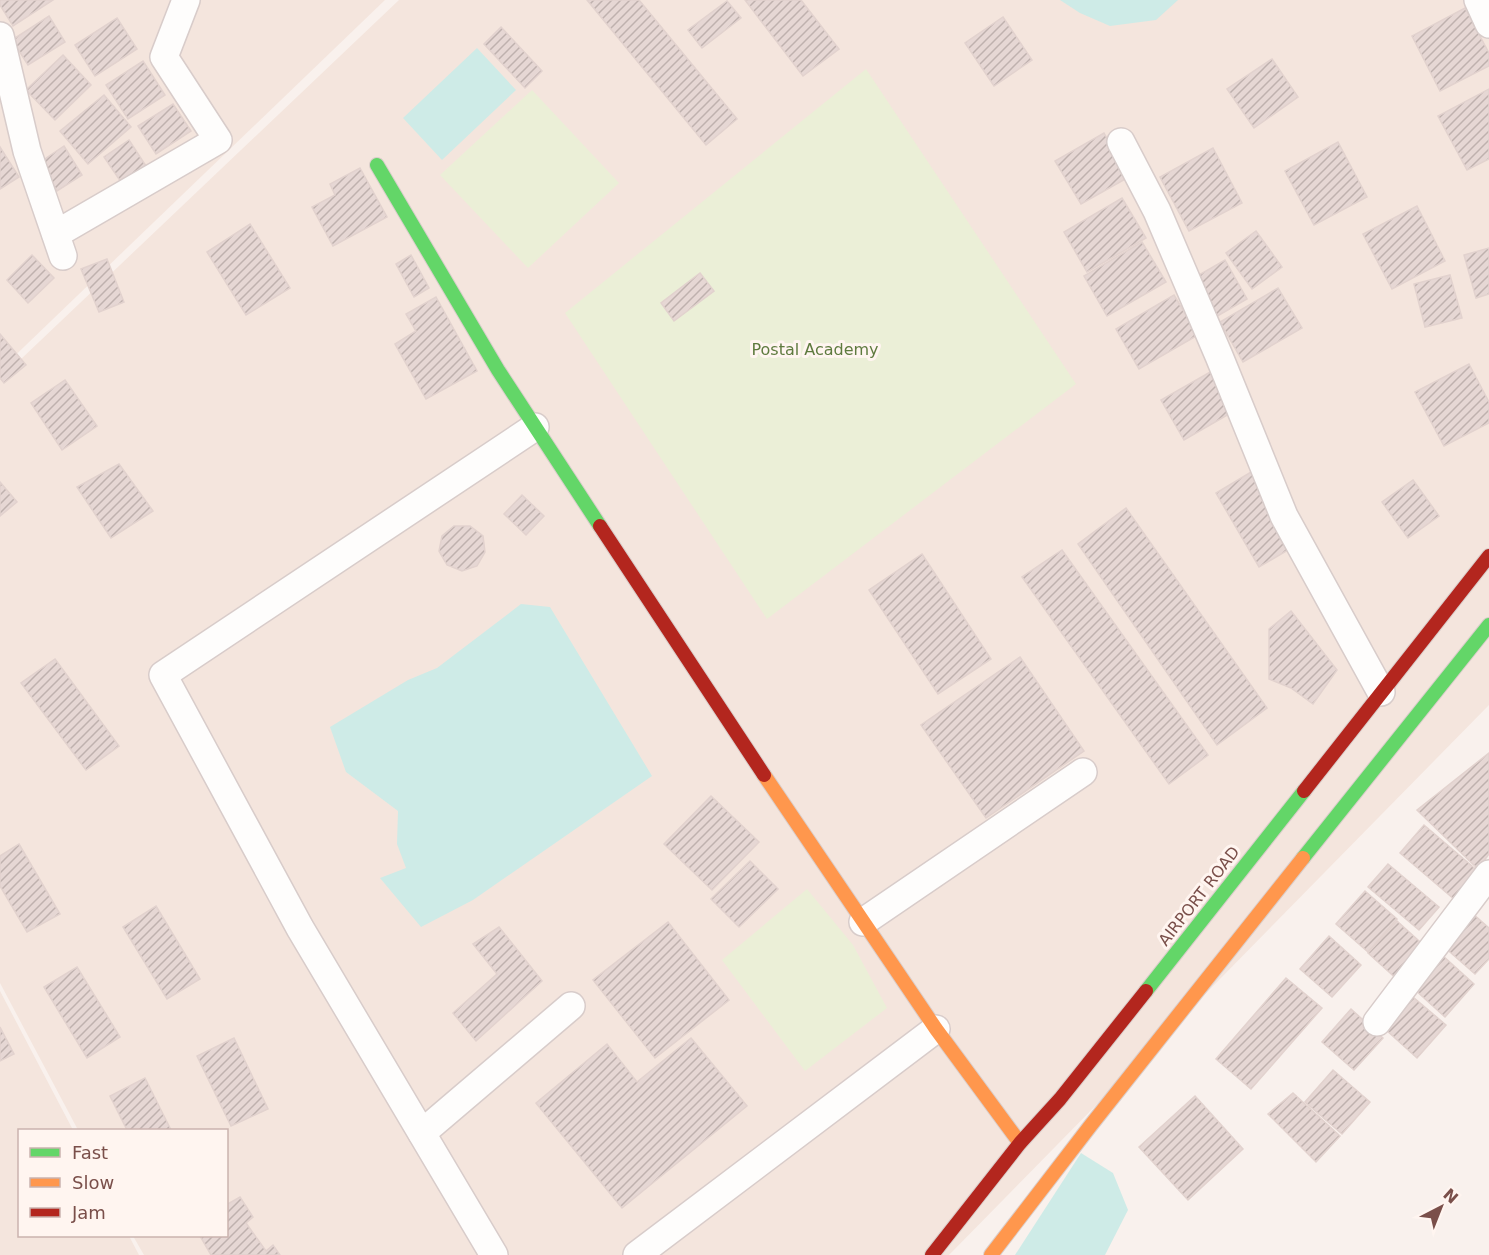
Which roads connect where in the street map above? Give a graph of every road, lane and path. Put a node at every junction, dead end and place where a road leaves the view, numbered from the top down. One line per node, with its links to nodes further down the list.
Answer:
1 (186, 0): 4 (street)
2 (1478, 0): 3 (street)
3 (1489, 24)
4 (0, 36)
5 (1121, 142): 10 (street)
6 (377, 165): 7 (main road)
7 (535, 427): 13 (main road); 17 (street)
8 (1489, 556): 10 (main road, AIRPORT ROAD)
9 (1489, 625): 22 (main road)
10 (1381, 692): 18 (main road, AIRPORT ROAD)
11 (1083, 772): 13 (street)
12 (1489, 874): 15 (street)
13 (863, 922): 16 (main road)
14 (572, 1006): 17 (street)
15 (1377, 1022)
16 (936, 1029): 18 (main road); 20 (street)
17 (422, 1133): 19 (street)
18 (1020, 1143): 21 (main road, AIRPORT ROAD)
19 (494, 1255)
20 (637, 1255)
21 (932, 1255)
22 (991, 1255)

